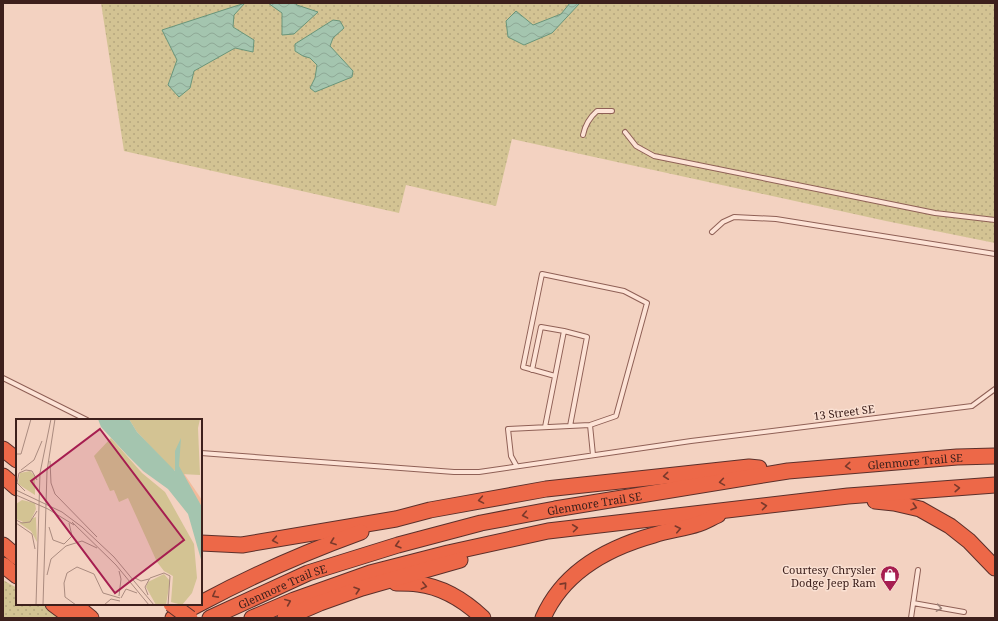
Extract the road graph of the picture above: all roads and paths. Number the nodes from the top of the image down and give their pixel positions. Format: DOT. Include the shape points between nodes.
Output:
graph roads {
  1 [pos="612,111"];
  2 [pos="625,132"];
  3 [pos="583,135"];
  4 [pos="995,220"];
  5 [pos="712,232"];
  6 [pos="995,254"];
  7 [pos="564,331"];
  8 [pos="532,370"];
  9 [pos="555,376"];
  10 [pos="3,378"];
  11 [pos="995,389"];
  12 [pos="85,419"];
  13 [pos="570,426"];
  14 [pos="590,426"];
  15 [pos="545,427"];
  16 [pos="995,446"];
  17 [pos="3,449"];
  18 [pos="202,453"];
  19 [pos="593,455"];
  20 [pos="995,456"];
  21 [pos="957,457"];
  22 [pos="16,459"];
  23 [pos="516,466"];
  24 [pos="788,471"];
  25 [pos="3,476"];
  26 [pos="995,485"];
  27 [pos="16,487"];
  28 [pos="848,496"];
  29 [pos="727,510"];
  30 [pos="396,519"];
  31 [pos="548,531"];
  32 [pos="202,543"];
  33 [pos="3,545"];
  34 [pos="16,556"];
  35 [pos="3,565"];
  36 [pos="995,568"];
  37 [pos="918,570"];
  38 [pos="3,573"];
  39 [pos="16,576"];
  40 [pos="16,577"];
  41 [pos="385,583"];
  42 [pos="202,602"];
  43 [pos="913,604"];
  44 [pos="54,605"];
  45 [pos="75,605"];
  46 [pos="172,605"];
  47 [pos="196,605"];
  48 [pos="964,612"];
  49 [pos="72,618"];
  50 [pos="91,618"];
  51 [pos="173,618"];
  52 [pos="190,618"];
  53 [pos="210,618"];
  54 [pos="252,618"];
  55 [pos="285,618"];
  56 [pos="483,618"];
  57 [pos="543,618"];
  58 [pos="911,618"];
  1 -- 3 [label="lane" via="597,111 585,127"];
  2 -- 4 [label="lane" via="636,146 654,156 935,213"];
  5 -- 6 [label="lane" via="723,222 734,217 776,219"];
  7 -- 8 [label="lane" via="541,327"];
  7 -- 9 [label="lane"];
  7 -- 13 [label="lane" via="587,337"];
  8 -- 9 [label="lane"];
  8 -- 14 [label="lane" via="523,368 542,274 624,291 647,304 616,416"];
  9 -- 15 [label="lane"];
  10 -- 12 [label="lane"];
  11 -- 19 [label="lane, 13 Street SE" via="972,406 691,440"];
  13 -- 14 [label="lane"];
  13 -- 15 [label="lane"];
  14 -- 19 [label="lane"];
  15 -- 23 [label="lane" via="508,429 511,456"];
  16 -- 21 [label="highway"];
  17 -- 22 [label="highway"];
  18 -- 23 [label="lane, 13 Street SE" via="454,472 479,472"];
  19 -- 23 [label="lane, 13 Street SE"];
  20 -- 21 [label="highway, Glenmore Trail SE"];
  21 -- 24 [label="highway, Glenmore Trail SE, one-way"];
  24 -- 30 [label="highway, one-way" via="749,467 546,488"];
  24 -- 53 [label="highway, Glenmore Trail SE, one-way" via="481,523 308,573"];
  25 -- 27 [label="highway"];
  28 -- 26 [label="highway, Glenmore Trail SE, one-way"];
  29 -- 28 [label="highway, Glenmore Trail SE, one-way"];
  28 -- 36 [label="highway, one-way" via="920,509 950,526"];
  31 -- 29 [label="highway, Glenmore Trail SE, one-way"];
  57 -- 29 [label="highway, one-way" via="562,587 594,559 653,535 700,524"];
  30 -- 32 [label="highway, one-way" via="242,545"];
  30 -- 42 [label="highway, one-way" via="310,551"];
  31 -- 41 [label="highway" via="530,542 448,563"];
  54 -- 31 [label="highway, Glenmore Trail SE, one-way" via="370,573"];
  33 -- 34 [label="highway"];
  35 -- 39 [label="highway"];
  37 -- 43 [label="lane"];
  38 -- 40 [label="highway"];
  55 -- 41 [label="highway, one-way" via="362,588"];
  41 -- 56 [label="highway, one-way" via="418,584 436,589 465,602"];
  43 -- 48 [label="lane, one-way"];
  43 -- 58 [label="lane"];
  44 -- 49 [label="highway"];
  45 -- 50 [label="highway"];
  46 -- 52 [label="highway, bridge"];
  47 -- 51 [label="highway"];
}
